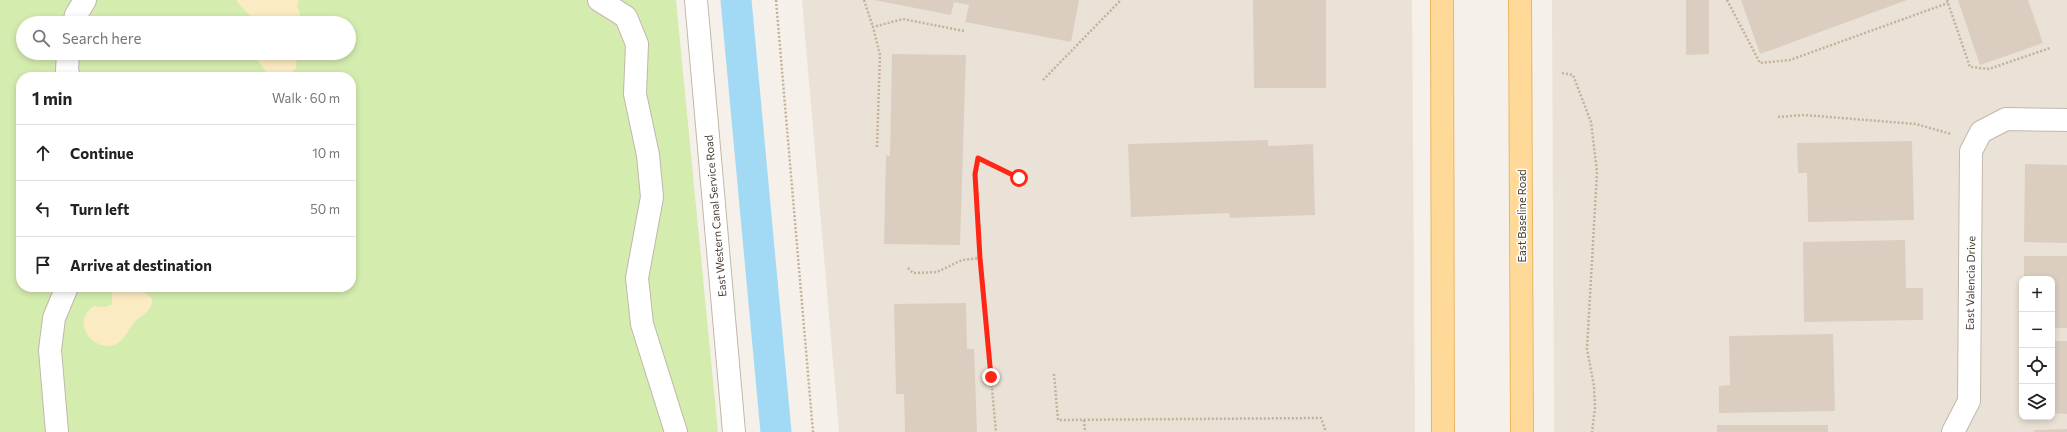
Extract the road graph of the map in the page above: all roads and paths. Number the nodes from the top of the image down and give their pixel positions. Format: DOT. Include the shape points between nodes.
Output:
graph roads {
  1 [pos="84,0"];
  2 [pos="599,0"];
  3 [pos="696,0"];
  4 [pos="776,0"];
  5 [pos="864,0"];
  6 [pos="1121,0"];
  7 [pos="1442,0"];
  8 [pos="1520,0"];
  9 [pos="1727,0"];
  10 [pos="1947,2"];
  11 [pos="76,16"];
  12 [pos="874,27"];
  13 [pos="964,31"];
  14 [pos="2050,48"];
  15 [pos="68,60"];
  16 [pos="68,72"];
  17 [pos="1562,73"];
  18 [pos="1043,80"];
  19 [pos="1778,117"];
  20 [pos="2067,120"];
  21 [pos="1952,134"];
  22 [pos="877,147"];
  23 [pos="1019,178"];
  24 [pos="980,258"];
  25 [pos="908,268"];
  26 [pos="65,292"];
  27 [pos="1054,374"];
  28 [pos="1084,420"];
  29 [pos="57,432"];
  30 [pos="676,432"];
  31 [pos="734,432"];
  32 [pos="813,432"];
  33 [pos="996,432"];
  34 [pos="1085,432"];
  35 [pos="1326,432"];
  36 [pos="1443,432"];
  37 [pos="1522,432"];
  38 [pos="1592,432"];
  39 [pos="1953,432"];
  1 -- 11 [label="street"];
  2 -- 30 [label="street" via="626,16 637,44 635,94 648,155 652,197 637,278 642,324"];
  3 -- 31 [label="street, East Western Canal Service Road"];
  4 -- 32 [label="path"];
  5 -- 12 [label="path"];
  6 -- 18 [label="path"];
  7 -- 36 [label="main road"];
  8 -- 37 [label="main road, East Baseline Road"];
  9 -- 10 [label="path" via="1760,63 1790,60"];
  10 -- 14 [label="path" via="1970,67 1989,69"];
  12 -- 13 [label="path" via="903,19"];
  12 -- 22 [label="path" via="880,55"];
  15 -- 16 [label="street"];
  17 -- 38 [label="path" via="1573,75 1592,122 1597,172 1587,349 1594,386"];
  19 -- 21 [label="path" via="1804,115 1916,124"];
  20 -- 39 [label="street, East Valencia Drive" via="2006,119 1982,132 1971,151 1969,401"];
  23 -- 24 [label="path" via="978,158 975,174"];
  24 -- 25 [label="path" via="962,260 936,272 913,273"];
  24 -- 33 [label="path"];
  26 -- 29 [label="street" via="54,318 50,350"];
  27 -- 28 [label="path" via="1058,420"];
  28 -- 34 [label="path"];
  28 -- 35 [label="path" via="1321,418"];
}
